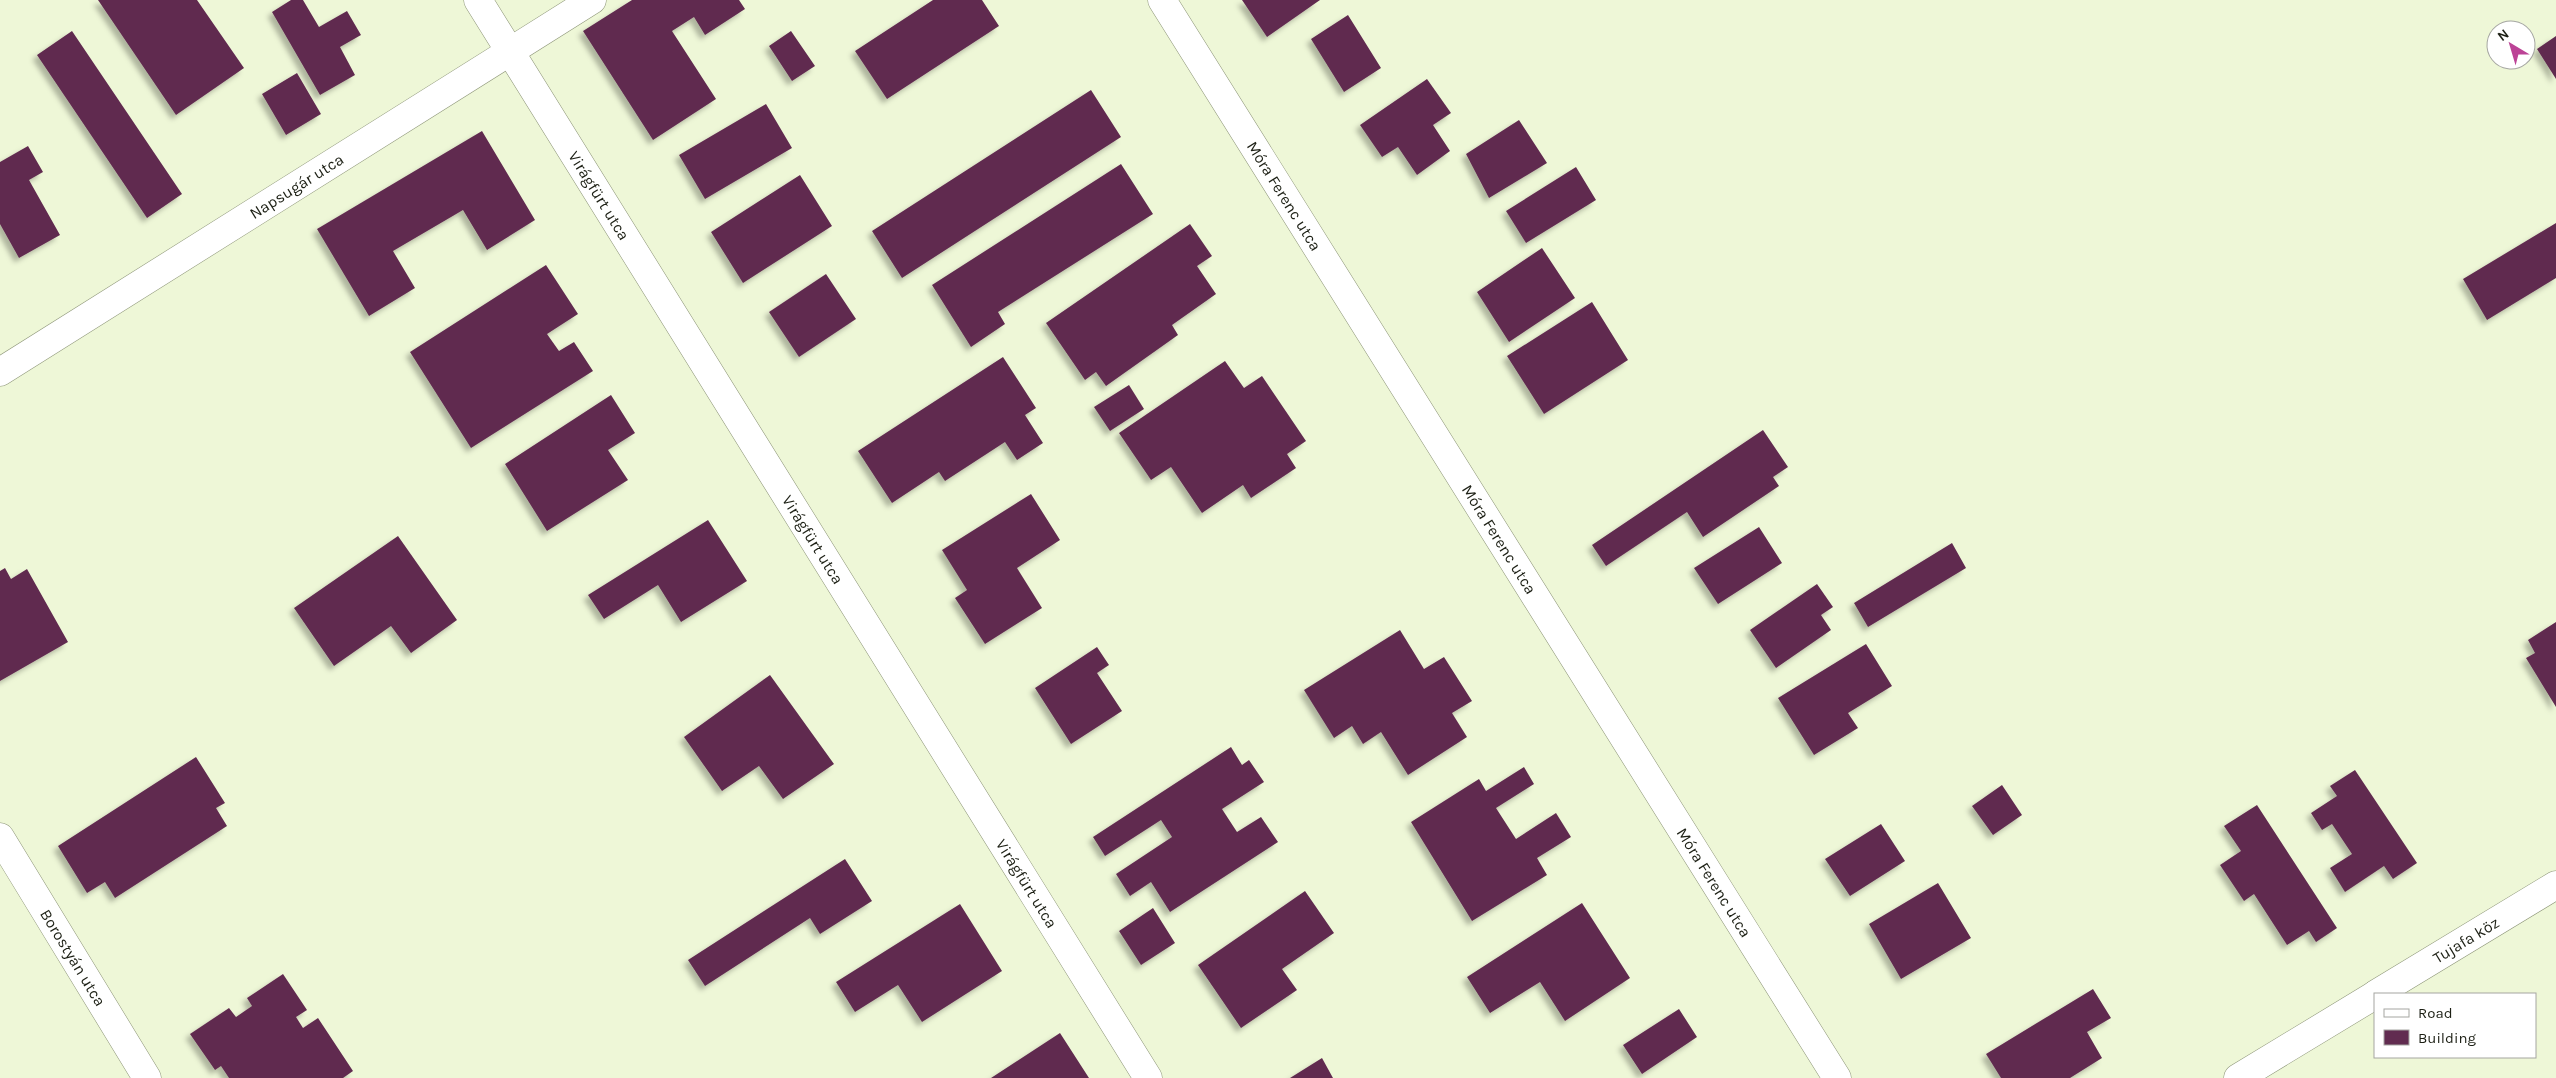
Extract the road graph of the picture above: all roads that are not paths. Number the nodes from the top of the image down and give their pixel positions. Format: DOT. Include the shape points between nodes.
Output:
graph roads {
  1 [pos="478,0"];
  2 [pos="592,0"];
  3 [pos="1162,0"];
  4 [pos="510,52"];
  5 [pos="0,372"];
  6 [pos="0,837"];
  7 [pos="2556,885"];
  8 [pos="2378,993"];
  9 [pos="2374,996"];
  10 [pos="147,1078"];
  11 [pos="1148,1078"];
  12 [pos="1837,1078"];
  13 [pos="2238,1078"];
  1 -- 4 [label="street, Virágfürt utca"];
  2 -- 4 [label="street, Napsugár utca"];
  3 -- 12 [label="street, Móra Ferenc utca"];
  4 -- 5 [label="street, Napsugár utca"];
  4 -- 11 [label="street, Virágfürt utca"];
  6 -- 10 [label="street, Borostyán utca"];
  7 -- 8 [label="street, Tujafa köz"];
  9 -- 13 [label="street, Tujafa köz"];
}
